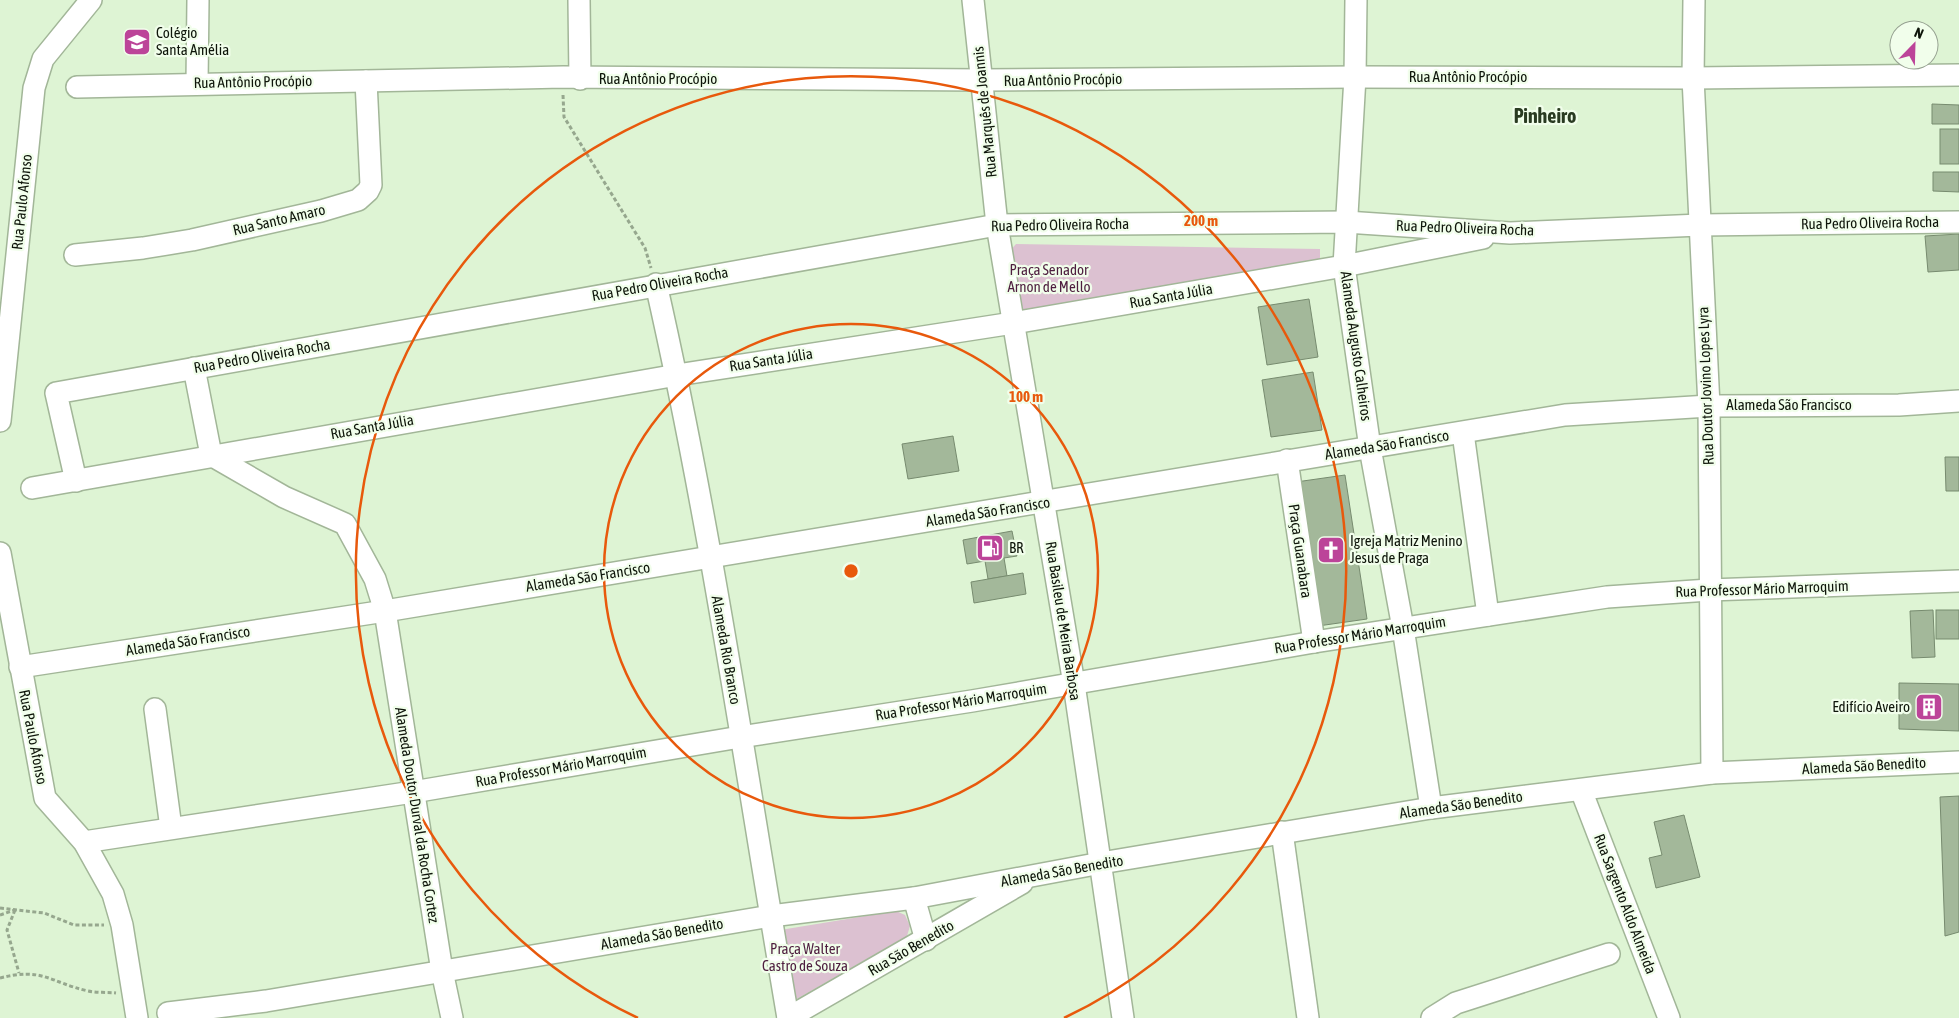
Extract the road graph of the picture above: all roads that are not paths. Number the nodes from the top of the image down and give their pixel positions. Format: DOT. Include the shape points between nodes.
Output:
graph roads {
  1 [pos="91,0"];
  2 [pos="198,0"];
  3 [pos="579,0"];
  4 [pos="973,0"];
  5 [pos="1356,0"];
  6 [pos="1694,0"];
  7 [pos="1959,75"];
  8 [pos="1355,76"];
  9 [pos="571,78"];
  10 [pos="1693,78"];
  11 [pos="983,80"];
  12 [pos="366,81"];
  13 [pos="197,83"];
  14 [pos="77,87"];
  15 [pos="1346,222"];
  16 [pos="1959,222"];
  17 [pos="997,225"];
  18 [pos="1700,225"];
  19 [pos="1510,233"];
  20 [pos="75,255"];
  21 [pos="1344,266"];
  22 [pos="656,284"];
  23 [pos="1013,323"];
  24 [pos="194,368"];
  25 [pos="677,374"];
  26 [pos="1959,401"];
  27 [pos="1709,406"];
  28 [pos="0,421"];
  29 [pos="1462,433"];
  30 [pos="1370,448"];
  31 [pos="211,455"];
  32 [pos="1287,460"];
  33 [pos="76,481"];
  34 [pos="32,488"];
  35 [pos="1043,503"];
  36 [pos="0,553"];
  37 [pos="710,557"];
  38 [pos="1959,581"];
  39 [pos="1709,590"];
  40 [pos="385,611"];
  41 [pos="1488,615"];
  42 [pos="1403,628"];
  43 [pos="1314,642"];
  44 [pos="20,667"];
  45 [pos="1074,684"];
  46 [pos="155,709"];
  47 [pos="740,737"];
  48 [pos="1959,762"];
  49 [pos="1712,773"];
  50 [pos="1581,790"];
  51 [pos="414,792"];
  52 [pos="1431,808"];
  53 [pos="171,828"];
  54 [pos="1282,832"];
  55 [pos="84,842"];
  56 [pos="1101,863"];
  57 [pos="1033,876"];
  58 [pos="914,898"];
  59 [pos="771,916"];
  60 [pos="926,940"];
  61 [pos="1609,954"];
  62 [pos="442,971"];
  63 [pos="168,1013"];
  64 [pos="137,1018"];
  65 [pos="452,1018"];
  66 [pos="788,1018"];
  67 [pos="1123,1018"];
  68 [pos="1308,1018"];
  69 [pos="1432,1018"];
  70 [pos="1669,1018"];
  1 -- 28 [label="street, Rua Paulo Afonso" via="43,59 34,88"];
  2 -- 13 [label="street"];
  3 -- 9 [label="street"];
  4 -- 11 [label="street, Rua Marquês de Joannis"];
  5 -- 8 [label="street, Alameda Augusto Calheiros"];
  6 -- 10 [label="street, Rua Doutor Jovino Lopes Lyra"];
  7 -- 10 [label="street, Rua Antônio Procópio"];
  8 -- 10 [label="street, Rua Antônio Procópio"];
  8 -- 11 [label="street, Rua Antônio Procópio"];
  8 -- 15 [label="street, Alameda Augusto Calheiros"];
  9 -- 11 [label="street, Rua Antônio Procópio"];
  9 -- 12 [label="street, Rua Antônio Procópio"];
  10 -- 18 [label="street, Rua Doutor Jovino Lopes Lyra"];
  11 -- 17 [label="street, Rua Marquês de Joannis"];
  12 -- 13 [label="street, Rua Antônio Procópio"];
  12 -- 20 [label="street, Rua Santo Amaro" via="371,185 358,200 192,240"];
  13 -- 14 [label="street, Rua Antônio Procópio"];
  15 -- 17 [label="street, Rua Pedro Oliveira Rocha"];
  15 -- 19 [label="street, Rua Pedro Oliveira Rocha"];
  15 -- 21 [label="street, Alameda Augusto Calheiros"];
  16 -- 18 [label="street, Rua Pedro Oliveira Rocha"];
  17 -- 22 [label="street, Rua Pedro Oliveira Rocha"];
  17 -- 23 [label="street, Rua Basileu de Meira Barbosa"];
  18 -- 19 [label="street, Rua Pedro Oliveira Rocha"];
  18 -- 27 [label="street, Rua Doutor Jovino Lopes Lyra"];
  19 -- 21 [label="street, Rua Santa Júlia"];
  21 -- 23 [label="street, Rua Santa Júlia"];
  21 -- 30 [label="street, Alameda Augusto Calheiros"];
  22 -- 24 [label="street, Rua Pedro Oliveira Rocha"];
  22 -- 25 [label="street, Alameda Rio Branco"];
  23 -- 25 [label="street, Rua Santa Júlia"];
  23 -- 35 [label="street, Rua Basileu de Meira Barbosa"];
  24 -- 31 [label="street"];
  24 -- 33 [label="street, Rua Pedro Oliveira Rocha" via="56,393"];
  25 -- 31 [label="street, Rua Santa Júlia"];
  25 -- 37 [label="street, Alameda Rio Branco"];
  26 -- 27 [label="street, Alameda São Francisco" via="1899,405"];
  27 -- 29 [label="street, Alameda São Francisco" via="1565,415"];
  27 -- 39 [label="street, Rua Doutor Jovino Lopes Lyra"];
  29 -- 30 [label="street, Alameda São Francisco"];
  29 -- 41 [label="street"];
  30 -- 32 [label="street, Alameda São Francisco"];
  30 -- 42 [label="street, Alameda Augusto Calheiros"];
  31 -- 33 [label="street, Rua Santa Júlia"];
  31 -- 40 [label="street, Alameda Doutor Durval da Rocha Cortez" via="284,497 345,524 375,579"];
  32 -- 35 [label="street, Alameda São Francisco"];
  32 -- 43 [label="street, Praça Guanabara"];
  33 -- 34 [label="street, Rua Santa Júlia"];
  35 -- 37 [label="street, Alameda São Francisco"];
  35 -- 45 [label="street, Rua Basileu de Meira Barbosa"];
  36 -- 44 [label="street, Rua Paulo Afonso"];
  37 -- 40 [label="street, Alameda São Francisco"];
  37 -- 47 [label="street, Alameda Rio Branco"];
  38 -- 39 [label="street, Rua Professor Mário Marroquim"];
  39 -- 41 [label="street, Rua Professor Mário Marroquim" via="1607,597"];
  39 -- 49 [label="street, Rua Doutor Jovino Lopes Lyra"];
  40 -- 44 [label="street, Alameda São Francisco"];
  40 -- 51 [label="street, Alameda Doutor Durval da Rocha Cortez"];
  41 -- 42 [label="street, Rua Professor Mário Marroquim"];
  42 -- 43 [label="street, Rua Professor Mário Marroquim"];
  42 -- 52 [label="street, Alameda Augusto Calheiros"];
  43 -- 45 [label="street, Rua Professor Mário Marroquim"];
  44 -- 55 [label="street, Rua Paulo Afonso" via="45,798"];
  45 -- 47 [label="street, Rua Professor Mário Marroquim"];
  45 -- 56 [label="street, Rua Basileu de Meira Barbosa"];
  46 -- 53 [label="street"];
  47 -- 51 [label="street, Rua Professor Mário Marroquim"];
  47 -- 59 [label="street, Alameda Rio Branco"];
  48 -- 49 [label="street, Alameda São Benedito"];
  49 -- 50 [label="street, Alameda São Benedito"];
  50 -- 52 [label="street, Alameda São Benedito"];
  50 -- 70 [label="street, Rua Sargento Aldo Almeida"];
  51 -- 53 [label="street, Rua Professor Mário Marroquim"];
  51 -- 62 [label="street, Alameda Doutor Durval da Rocha Cortez"];
  52 -- 54 [label="street, Alameda São Benedito"];
  53 -- 55 [label="street, Rua Professor Mário Marroquim"];
  54 -- 56 [label="street, Alameda São Benedito"];
  54 -- 68 [label="street"];
  55 -- 64 [label="street, Rua Paulo Afonso" via="113,894 122,925"];
  56 -- 57 [label="street, Alameda São Benedito"];
  56 -- 67 [label="street, Rua Basileu de Meira Barbosa"];
  57 -- 58 [label="street, Alameda São Benedito"];
  57 -- 60 [label="street, Rua São Benedito"];
  58 -- 59 [label="street, Alameda São Benedito"];
  58 -- 60 [label="street"];
  59 -- 62 [label="street, Alameda São Benedito"];
  59 -- 66 [label="street, Alameda Rio Branco"];
  60 -- 66 [label="street, Rua São Benedito"];
  61 -- 69 [label="street" via="1456,1003"];
  62 -- 63 [label="street, Alameda São Benedito" via="266,1001"];
  62 -- 65 [label="street, Alameda Doutor Durval da Rocha Cortez"];
}
